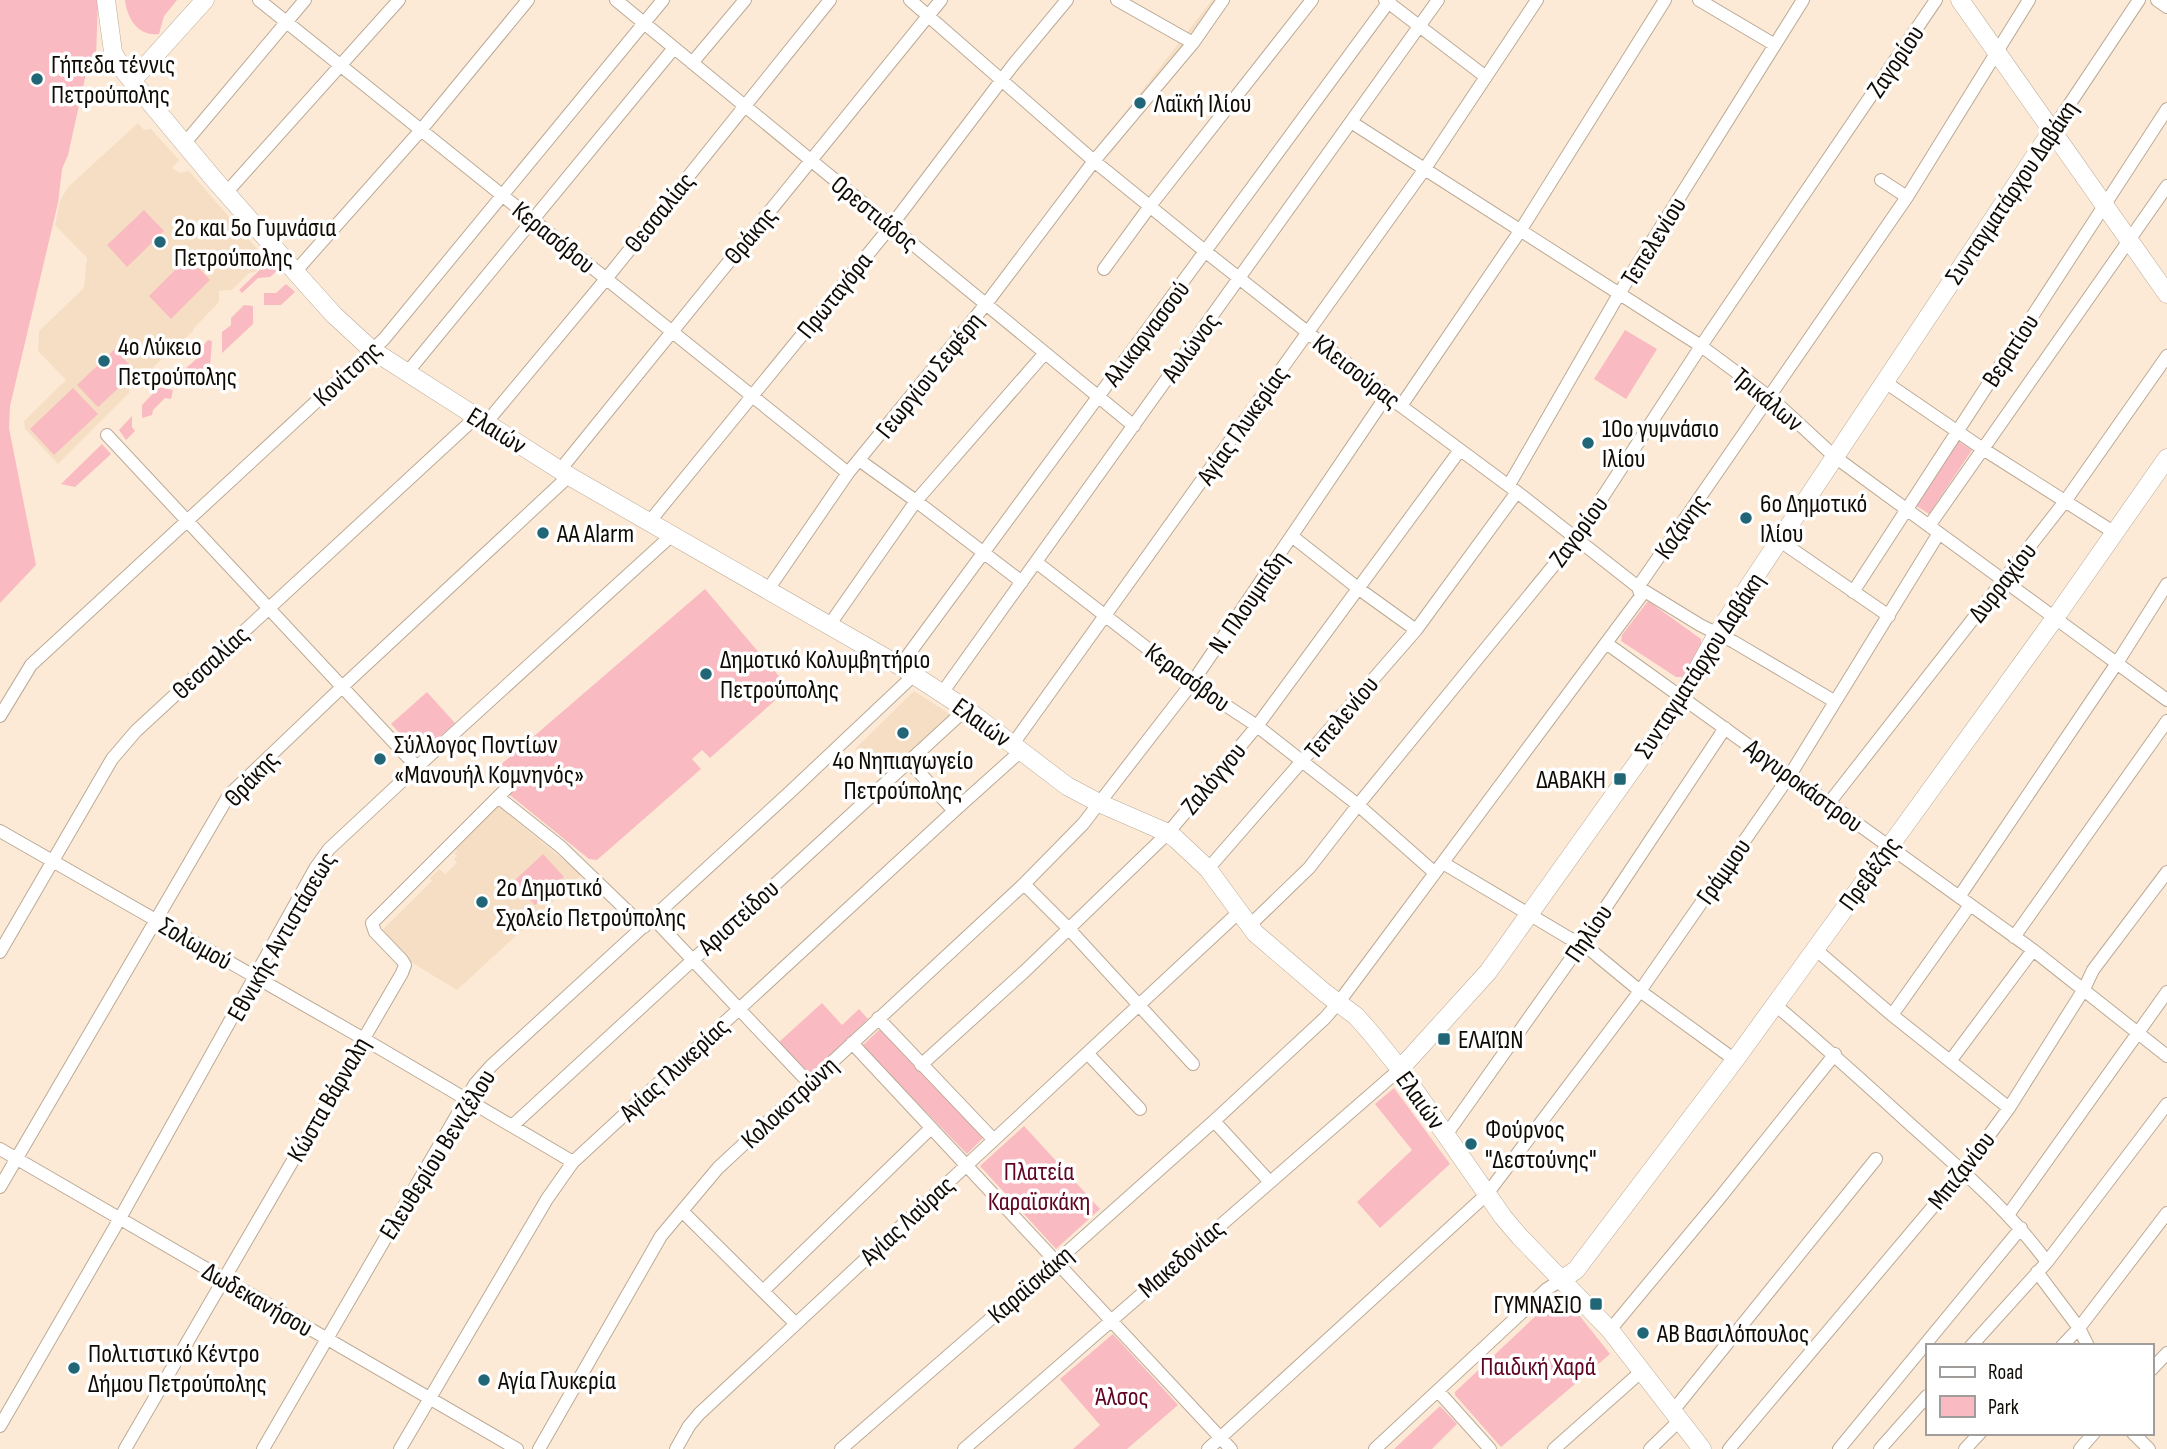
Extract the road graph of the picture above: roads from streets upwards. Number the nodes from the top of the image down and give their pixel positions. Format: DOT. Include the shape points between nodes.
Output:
graph roads {
  1 [pos="106,0"];
  2 [pos="205,0"];
  3 [pos="259,0"];
  4 [pos="306,0"];
  5 [pos="399,0"];
  6 [pos="528,0"];
  7 [pos="616,0"];
  8 [pos="663,0"];
  9 [pos="745,0"];
  10 [pos="830,0"];
  11 [pos="910,0"];
  12 [pos="941,0"];
  13 [pos="1067,0"];
  14 [pos="1116,0"];
  15 [pos="1223,0"];
  16 [pos="1312,0"];
  17 [pos="1438,0"];
  18 [pos="1537,0"];
  19 [pos="1665,0"];
  20 [pos="1699,0"];
  21 [pos="1803,0"];
  22 [pos="1936,0"];
  23 [pos="1960,0"];
  24 [pos="2029,0"];
  25 [pos="2138,0"];
  26 [pos="2157,0"];
  27 [pos="1388,1"];
  28 [pos="2167,7"];
  29 [pos="927,16"];
  30 [pos="286,22"];
  31 [pos="645,24"];
  32 [pos="1419,27"];
  33 [pos="1193,43"];
  34 [pos="1775,45"];
  35 [pos="674,48"];
  36 [pos="1995,51"];
  37 [pos="692,63"];
  38 [pos="340,65"];
  39 [pos="1486,77"];
  40 [pos="1002,79"];
  41 [pos="132,81"];
  42 [pos="744,105"];
  43 [pos="2167,109"];
  44 [pos="1351,122"];
  45 [pos="421,130"];
  46 [pos="2051,132"];
  47 [pos="184,144"];
  48 [pos="811,161"];
  49 [pos="1094,161"];
  50 [pos="1424,170"];
  51 [pos="1881,180"];
  52 [pos="2167,186"];
  53 [pos="226,193"];
  54 [pos="502,195"];
  55 [pos="1907,197"];
  56 [pos="2104,205"];
  57 [pos="1150,206"];
  58 [pos="532,219"];
  59 [pos="891,226"];
  60 [pos="1520,231"];
  61 [pos="2129,240"];
  62 [pos="1206,252"];
  63 [pos="1104,269"];
  64 [pos="295,272"];
  65 [pos="1239,278"];
  66 [pos="606,279"];
  67 [pos="1619,294"];
  68 [pos="2167,294"];
  69 [pos="986,304"];
  70 [pos="671,330"];
  71 [pos="1307,332"];
  72 [pos="1701,346"];
  73 [pos="372,350"];
  74 [pos="1045,353"];
  75 [pos="2167,356"];
  76 [pos="406,374"];
  77 [pos="1885,382"];
  78 [pos="1387,395"];
  79 [pos="753,396"];
  80 [pos="1098,397"];
  81 [pos="1771,398"];
  82 [pos="1401,406"];
  83 [pos="481,420"];
  84 [pos="1134,426"];
  85 [pos="1958,431"];
  86 [pos="107,435"];
  87 [pos="1983,449"];
  88 [pos="1460,450"];
  89 [pos="1835,457"];
  90 [pos="2167,458"];
  91 [pos="859,460"];
  92 [pos="564,473"];
  93 [pos="848,473"];
  94 [pos="1513,489"];
  95 [pos="2066,500"];
  96 [pos="916,501"];
  97 [pos="1907,509"];
  98 [pos="186,521"];
  99 [pos="650,521"];
  100 [pos="1934,529"];
  101 [pos="2115,533"];
  102 [pos="672,535"];
  103 [pos="1293,537"];
  104 [pos="1576,538"];
  105 [pos="1780,541"];
  106 [pos="983,553"];
  107 [pos="1036,562"];
  108 [pos="2003,580"];
  109 [pos="1022,582"];
  110 [pos="2167,584"];
  111 [pos="1638,587"];
  112 [pos="1359,589"];
  113 [pos="767,591"];
  114 [pos="1853,592"];
  115 [pos="268,608"];
  116 [pos="1106,616"];
  117 [pos="1889,616"];
  118 [pos="2055,618"];
  119 [pos="830,624"];
  120 [pos="1416,630"];
  121 [pos="1717,634"];
  122 [pos="1606,643"];
  123 [pos="2117,663"];
  124 [pos="907,670"];
  125 [pos="1192,683"];
  126 [pos="342,687"];
  127 [pos="942,693"];
  128 [pos="1682,697"];
  129 [pos="2167,700"];
  130 [pos="1835,701"];
  131 [pos="966,709"];
  132 [pos="0,716"];
  133 [pos="2167,721"];
  134 [pos="1256,726"];
  135 [pos="1725,728"];
  136 [pos="1017,747"];
  137 [pos="909,761"];
  138 [pos="1303,762"];
  139 [pos="417,766"];
  140 [pos="1790,775"];
  141 [pos="510,785"];
  142 [pos="498,797"];
  143 [pos="1099,803"];
  144 [pos="1829,803"];
  145 [pos="1358,805"];
  146 [pos="954,811"];
  147 [pos="0,831"];
  148 [pos="1168,833"];
  149 [pos="1889,846"];
  150 [pos="53,862"];
  151 [pos="1439,868"];
  152 [pos="1208,869"];
  153 [pos="2167,872"];
  154 [pos="1024,884"];
  155 [pos="1964,901"];
  156 [pos="1530,915"];
  157 [pos="1244,919"];
  158 [pos="156,920"];
  159 [pos="648,923"];
  160 [pos="1069,929"];
  161 [pos="2014,937"];
  162 [pos="1582,943"];
  163 [pos="1814,948"];
  164 [pos="2033,950"];
  165 [pos="0,952"];
  166 [pos="692,959"];
  167 [pos="256,977"];
  168 [pos="2084,989"];
  169 [pos="1640,991"];
  170 [pos="2167,992"];
  171 [pos="1339,1002"];
  172 [pos="1774,1004"];
  173 [pos="1139,1007"];
  174 [pos="738,1010"];
  175 [pos="1892,1015"];
  176 [pos="878,1018"];
  177 [pos="2137,1032"];
  178 [pos="364,1039"];
  179 [pos="852,1043"];
  180 [pos="1088,1054"];
  181 [pos="1835,1054"];
  182 [pos="2167,1056"];
  183 [pos="1735,1060"];
  184 [pos="1951,1060"];
  185 [pos="1193,1064"];
  186 [pos="921,1065"];
  187 [pos="1399,1069"];
  188 [pos="808,1083"];
  189 [pos="465,1100"];
  190 [pos="2167,1104"];
  191 [pos="2009,1108"];
  192 [pos="1140,1110"];
  193 [pos="1214,1121"];
  194 [pos="512,1126"];
  195 [pos="931,1128"];
  196 [pos="1446,1135"];
  197 [pos="993,1139"];
  198 [pos="0,1149"];
  199 [pos="16,1159"];
  200 [pos="1876,1159"];
  201 [pos="573,1162"];
  202 [pos="966,1165"];
  203 [pos="1963,1171"];
  204 [pos="1269,1181"];
  205 [pos="0,1187"];
  206 [pos="1487,1194"];
  207 [pos="683,1212"];
  208 [pos="2167,1213"];
  209 [pos="2008,1215"];
  210 [pos="119,1220"];
  211 [pos="2021,1228"];
  212 [pos="1056,1262"];
  213 [pos="2047,1262"];
  214 [pos="2037,1272"];
  215 [pos="224,1278"];
  216 [pos="1561,1280"];
  217 [pos="763,1291"];
  218 [pos="1111,1320"];
  219 [pos="796,1324"];
  220 [pos="2079,1328"];
  221 [pos="1610,1329"];
  222 [pos="325,1339"];
  223 [pos="1973,1344"];
  224 [pos="2064,1344"];
  225 [pos="2087,1344"];
  226 [pos="2167,1353"];
  227 [pos="2153,1368"];
  228 [pos="1643,1370"];
  229 [pos="1438,1391"];
  230 [pos="1926,1397"];
  231 [pos="429,1399"];
  232 [pos="1676,1416"];
  233 [pos="0,1426"];
  234 [pos="1978,1435"];
  235 [pos="2092,1435"];
  236 [pos="2135,1435"];
  237 [pos="1220,1437"];
  238 [pos="125,1449"];
  239 [pos="263,1449"];
  240 [pos="400,1449"];
  241 [pos="517,1449"];
  242 [pos="539,1449"];
  243 [pos="676,1449"];
  244 [pos="841,1449"];
  245 [pos="964,1449"];
  246 [pos="1208,1449"];
  247 [pos="1231,1449"];
  248 [pos="1375,1449"];
  249 [pos="1490,1449"];
  250 [pos="1554,1449"];
  251 [pos="1650,1449"];
  252 [pos="1702,1449"];
  253 [pos="1729,1449"];
  254 [pos="1839,1449"];
  255 [pos="1880,1449"];
  256 [pos="1965,1449"];
  257 [pos="2080,1449"];
  258 [pos="2149,1449"];
  1 -- 41 [label="street, Ελαιών" via="113,52"];
  2 -- 41 [label="street"];
  3 -- 30 [label="street, Κερασόβου"];
  4 -- 30 [label="street"];
  5 -- 38 [label="street"];
  6 -- 45 [label="street"];
  7 -- 31 [label="street, Ορεστιάδος"];
  8 -- 31 [label="street, Κονίτσης"];
  9 -- 37 [label="street"];
  10 -- 42 [label="street, Θεσσαλίας"];
  11 -- 29 [label="street, Κλεισούρας"];
  12 -- 29 [label="street, Θράκης"];
  13 -- 40 [label="street, Πρωταγόρα"];
  14 -- 33 [label="street"];
  15 -- 33 [label="street, Γεωργίου Σεφέρη"];
  16 -- 57 [label="street"];
  17 -- 32 [label="street, Αυλώνος"];
  18 -- 39 [label="street, Αγίας Γλυκερίας"];
  19 -- 60 [label="street"];
  20 -- 34 [label="street"];
  21 -- 34 [label="street, Τεπελενίου"];
  22 -- 72 [label="street, Ζαγορίου"];
  23 -- 36 [label="street"];
  24 -- 36 [label="street, Κοζάνης"];
  25 -- 46 [label="street, Συνταγματάρχου Δαβάκη"];
  26 -- 28 [label="street"];
  27 -- 32 [label="street"];
  27 -- 62 [label="street, Αλικαρνασσού"];
  29 -- 40 [label="street, Κλεισούρας"];
  29 -- 48 [label="street, Θράκης"];
  30 -- 38 [label="street, Κερασόβου"];
  30 -- 47 [label="street"];
  31 -- 35 [label="street, Ορεστιάδος"];
  31 -- 54 [label="street, Κονίτσης"];
  32 -- 39 [label="street"];
  32 -- 44 [label="street, Αυλώνος"];
  33 -- 49 [label="street, Γεωργίου Σεφέρη"];
  34 -- 67 [label="street, Τεπελενίου"];
  35 -- 37 [label="street, Ορεστιάδος"];
  35 -- 58 [label="street"];
  36 -- 46 [label="street"];
  36 -- 55 [label="street, Κοζάνης"];
  37 -- 42 [label="street, Ορεστιάδος"];
  38 -- 45 [label="street, Κερασόβου"];
  38 -- 53 [label="street"];
  39 -- 50 [label="street, Αγίας Γλυκερίας"];
  40 -- 49 [label="street, Κλεισούρας"];
  40 -- 59 [label="street, Πρωταγόρα"];
  41 -- 47 [label="street, Ελαιών"];
  42 -- 48 [label="street, Ορεστιάδος"];
  42 -- 66 [label="street, Θεσσαλίας"];
  43 -- 56 [label="street, Βερατίου"];
  44 -- 50 [label="street, Τρικάλων"];
  44 -- 65 [label="street, Αυλώνος"];
  45 -- 54 [label="street, Κερασόβου"];
  45 -- 64 [label="street"];
  46 -- 56 [label="street"];
  46 -- 77 [label="street, Συνταγματάρχου Δαβάκη"];
  47 -- 53 [label="street, Ελαιών"];
  48 -- 59 [label="street, Ορεστιάδος"];
  48 -- 70 [label="street, Θράκης"];
  49 -- 57 [label="street, Κλεισούρας"];
  49 -- 69 [label="street, Γεωργίου Σεφέρη"];
  50 -- 60 [label="street, Τρικάλων"];
  50 -- 71 [label="street, Αγίας Γλυκερίας"];
  51 -- 55 [label="street"];
  52 -- 61 [label="street, Γράμμου"];
  53 -- 64 [label="street, Ελαιών"];
  54 -- 58 [label="street, Κερασόβου"];
  54 -- 73 [label="street, Κονίτσης"];
  55 -- 81 [label="street, Κοζάνης"];
  56 -- 61 [label="street"];
  56 -- 85 [label="street, Βερατίου"];
  57 -- 62 [label="street, Κλεισούρας"];
  57 -- 63 [label="street"];
  58 -- 66 [label="street, Κερασόβου"];
  58 -- 76 [label="street"];
  59 -- 69 [label="street, Ορεστιάδος"];
  59 -- 79 [label="street, Πρωταγόρα"];
  60 -- 67 [label="street, Τρικάλων"];
  60 -- 82 [label="street"];
  61 -- 68 [label="street"];
  61 -- 87 [label="street, Γράμμου"];
  62 -- 65 [label="street, Κλεισούρας"];
  62 -- 80 [label="street, Αλικαρνασσού"];
  64 -- 73 [label="street, Ελαιών"];
  65 -- 71 [label="street, Κλεισούρας"];
  65 -- 84 [label="street, Αυλώνος"];
  66 -- 70 [label="street, Κερασόβου"];
  66 -- 83 [label="street, Θεσσαλίας"];
  67 -- 72 [label="street, Τρικάλων"];
  67 -- 94 [label="street, Τεπελενίου"];
  69 -- 74 [label="street, Ορεστιάδος"];
  69 -- 91 [label="street, Γεωργίου Σεφέρη"];
  70 -- 79 [label="street, Κερασόβου"];
  70 -- 92 [label="street, Θράκης"];
  71 -- 78 [label="street, Κλεισούρας"];
  71 -- 116 [label="street, Αγίας Γλυκερίας"];
  72 -- 81 [label="street, Τρικάλων"];
  72 -- 104 [label="street, Ζαγορίου"];
  73 -- 76 [label="street, Ελαιών"];
  73 -- 98 [label="street, Κονίτσης"];
  74 -- 80 [label="street, Ορεστιάδος"];
  74 -- 96 [label="street"];
  75 -- 95 [label="street, Δυρραχίου"];
  76 -- 83 [label="street, Ελαιών"];
  77 -- 85 [label="street"];
  77 -- 89 [label="street, Συνταγματάρχου Δαβάκη"];
  78 -- 82 [label="street, Κλεισούρας"];
  78 -- 103 [label="street, N. Πλουμπίδη"];
  79 -- 93 [label="street, Κερασόβου"];
  79 -- 99 [label="street, Πρωταγόρα"];
  80 -- 84 [label="street, Ορεστιάδος"];
  80 -- 106 [label="street, Αλικαρνασσού"];
  81 -- 89 [label="street, Τρικάλων"];
  81 -- 111 [label="street, Κοζάνης"];
  82 -- 88 [label="street, Κλεισούρας"];
  83 -- 92 [label="street, Ελαιών"];
  83 -- 115 [label="street, Θεσσαλίας"];
  84 -- 107 [label="street, Αυλώνος"];
  85 -- 87 [label="street"];
  85 -- 97 [label="street, Βερατίου"];
  86 -- 98 [label="street"];
  87 -- 95 [label="street"];
  87 -- 100 [label="street, Γράμμου"];
  88 -- 94 [label="street, Κλεισούρας"];
  88 -- 112 [label="street, Ζαλόγγου"];
  89 -- 97 [label="street, Τρικάλων"];
  89 -- 105 [label="street, Συνταγματάρχου Δαβάκη"];
  90 -- 101 [label="street, Πρεβέζης"];
  91 -- 93 [label="street, Γεωργίου Σεφέρη"];
  91 -- 96 [label="street"];
  92 -- 99 [label="street, Ελαιών"];
  92 -- 126 [label="street, Θράκης"];
  93 -- 113 [label="street, Γεωργίου Σεφέρη"];
  94 -- 104 [label="street, Κλεισούρας"];
  94 -- 120 [label="street, Τεπελενίου"];
  95 -- 101 [label="street"];
  95 -- 108 [label="street, Δυρραχίου"];
  96 -- 106 [label="street"];
  96 -- 119 [label="street"];
  97 -- 100 [label="street, Τρικάλων"];
  97 -- 114 [label="street, Βερατίου"];
  98 -- 115 [label="street"];
  98 -- 132 [label="street, Κονίτσης" via="31,665"];
  99 -- 102 [label="street, Ελαιών"];
  100 -- 108 [label="street, Τρικάλων"];
  100 -- 117 [label="street, Γράμμου"];
  101 -- 118 [label="street, Πρεβέζης"];
  102 -- 113 [label="street, Ελαιών"];
  102 -- 139 [label="street, Εθνικής Αντιστάσεως"];
  103 -- 112 [label="street"];
  103 -- 125 [label="street, N. Πλουμπίδη"];
  104 -- 111 [label="street, Κλεισούρας"];
  104 -- 145 [label="street, Ζαγορίου"];
  105 -- 114 [label="street"];
  105 -- 121 [label="street, Συνταγματάρχου Δαβάκη"];
  106 -- 109 [label="street"];
  106 -- 124 [label="street, Αλικαρνασσού"];
  107 -- 109 [label="street, Αυλώνος"];
  107 -- 116 [label="street, Κερασόβου"];
  108 -- 118 [label="street, Τρικάλων"];
  108 -- 144 [label="street, Δυρραχίου"];
  109 -- 127 [label="street, Αυλώνος"];
  110 -- 123 [label="street"];
  111 -- 121 [label="street, Κλεισούρας"];
  111 -- 122 [label="street, Κοζάνης" via="1641,596"];
  112 -- 120 [label="street"];
  112 -- 134 [label="street, Ζαλόγγου"];
  113 -- 119 [label="street, Ελαιών"];
  114 -- 117 [label="street"];
  115 -- 126 [label="street"];
  115 -- 150 [label="street, Θεσσαλίας" via="112,758"];
  116 -- 125 [label="street, Κερασόβου"];
  116 -- 136 [label="street, Αγίας Γλυκερίας"];
  117 -- 130 [label="street, Γράμμου"];
  118 -- 123 [label="street, Τρικάλων"];
  118 -- 149 [label="street, Πρεβέζης"];
  119 -- 124 [label="street, Ελαιών"];
  120 -- 138 [label="street, Τεπελενίου"];
  121 -- 128 [label="street, Συνταγματάρχου Δαβάκη"];
  121 -- 130 [label="street, Κλεισούρας"];
  122 -- 128 [label="street, Αργυροκάστρου"];
  122 -- 151 [label="street, Κοζάνης"];
  123 -- 129 [label="street, Τρικάλων"];
  123 -- 155 [label="street"];
  124 -- 127 [label="street, Ελαιών"];
  124 -- 159 [label="street, Ελευθερίου Βενιζέλου"];
  125 -- 134 [label="street, Κερασόβου"];
  125 -- 143 [label="street, N. Πλουμπίδη"];
  126 -- 139 [label="street"];
  126 -- 158 [label="street, Θράκης" via="229,795"];
  127 -- 131 [label="street, Ελαιών"];
  128 -- 135 [label="street, Αργυροκάστρου"];
  128 -- 156 [label="street, Συνταγματάρχου Δαβάκη"];
  130 -- 140 [label="street, Γράμμου"];
  131 -- 136 [label="street, Ελαιών"];
  131 -- 137 [label="street, Αριστείδου"];
  133 -- 161 [label="street"];
  134 -- 138 [label="street, Κερασόβου"];
  134 -- 148 [label="street, Ζαλόγγου"];
  135 -- 140 [label="street, Αργυροκάστρου"];
  135 -- 162 [label="street, Πηλίου"];
  136 -- 143 [label="street, Ελαιών" via="1067,786"];
  136 -- 146 [label="street, Αγίας Γλυκερίας"];
  137 -- 146 [label="street"];
  137 -- 166 [label="street, Αριστείδου"];
  138 -- 145 [label="street, Κερασόβου"];
  138 -- 152 [label="street, Τεπελενίου"];
  139 -- 167 [label="street, Εθνικής Αντιστάσεως" via="329,849"];
  140 -- 144 [label="street, Αργυροκάστρου"];
  140 -- 169 [label="street, Γράμμου"];
  141 -- 142 [label="street, Κώστα Βάρναλη"];
  142 -- 159 [label="street"];
  142 -- 178 [label="street, Κώστα Βάρναλη" via="372,923 405,965"];
  143 -- 148 [label="street, Ελαιών"];
  143 -- 154 [label="street, Κολοκοτρώνη"];
  144 -- 149 [label="street, Αργυροκάστρου"];
  145 -- 151 [label="street, Κερασόβου"];
  145 -- 157 [label="street, Ζαγορίου" via="1309,868"];
  146 -- 174 [label="street, Αγίας Γλυκερίας"];
  147 -- 150 [label="street, Σολωμού"];
  148 -- 152 [label="street, Ελαιών"];
  148 -- 160 [label="street, Ζαλόγγου"];
  149 -- 155 [label="street, Αργυροκάστρου"];
  149 -- 163 [label="street, Πρεβέζης"];
  150 -- 158 [label="street, Σολωμού"];
  150 -- 165 [label="street, Θεσσαλίας"];
  151 -- 156 [label="street, Κερασόβου"];
  151 -- 171 [label="street, Κοζάνης"];
  152 -- 157 [label="street, Ελαιών"];
  153 -- 168 [label="street, Μπιζανίου" via="2093,970"];
  154 -- 160 [label="street"];
  154 -- 176 [label="street, Κολοκοτρώνη"];
  155 -- 161 [label="street, Αργυροκάστρου"];
  155 -- 175 [label="street"];
  156 -- 162 [label="street, Κερασόβου"];
  156 -- 187 [label="street, Συνταγματάρχου Δαβάκη" via="1488,972"];
  157 -- 171 [label="street, Ελαιών"];
  157 -- 173 [label="street, Αγίας Λαύρας"];
  158 -- 167 [label="street, Σολωμού"];
  158 -- 199 [label="street, Θράκης"];
  159 -- 166 [label="street"];
  159 -- 189 [label="street, Ελευθερίου Βενιζέλου" via="491,1066"];
  160 -- 173 [label="street"];
  160 -- 186 [label="street, Ζαλόγγου"];
  161 -- 164 [label="street, Αργυροκάστρου"];
  162 -- 169 [label="street, Κερασόβου"];
  162 -- 196 [label="street, Πηλίου"];
  163 -- 172 [label="street, Πρεβέζης"];
  163 -- 175 [label="street"];
  164 -- 168 [label="street, Αργυροκάστρου"];
  164 -- 184 [label="street"];
  166 -- 174 [label="street"];
  166 -- 194 [label="street, Αριστείδου"];
  167 -- 178 [label="street, Σολωμού"];
  167 -- 210 [label="street, Εθνικής Αντιστάσεως"];
  168 -- 177 [label="street, Αργυροκάστρου"];
  168 -- 191 [label="street, Μπιζανίου"];
  169 -- 183 [label="street, Κερασόβου"];
  169 -- 206 [label="street, Γράμμου"];
  170 -- 177 [label="street"];
  171 -- 187 [label="street, Ελαιών"];
  171 -- 193 [label="street, Καραϊσκάκη"];
  172 -- 181 [label="street"];
  172 -- 183 [label="street, Πρεβέζης"];
  173 -- 180 [label="street, Αγίας Λαύρας"];
  173 -- 185 [label="street"];
  174 -- 188 [label="street"];
  174 -- 201 [label="street, Αγίας Γλυκερίας"];
  175 -- 184 [label="street"];
  176 -- 179 [label="street, Κολοκοτρώνη"];
  176 -- 186 [label="street"];
  177 -- 182 [label="street, Αργυροκάστρου"];
  177 -- 209 [label="street"];
  178 -- 189 [label="street, Σολωμού"];
  178 -- 215 [label="street, Κώστα Βάρναλη"];
  179 -- 188 [label="street, Κολοκοτρώνη"];
  179 -- 195 [label="street"];
  180 -- 192 [label="street"];
  180 -- 197 [label="street, Αγίας Λαύρας"];
  181 -- 203 [label="street"];
  181 -- 221 [label="street"];
  183 -- 216 [label="street, Πρεβέζης" via="1576,1270"];
  184 -- 191 [label="street"];
  186 -- 197 [label="street"];
  187 -- 196 [label="street, Ελαιών"];
  187 -- 204 [label="street, Μακεδονίας"];
  188 -- 207 [label="street, Κολοκοτρώνη" via="718,1168"];
  189 -- 194 [label="street, Σολωμού"];
  189 -- 222 [label="street, Ελευθερίου Βενιζέλου"];
  190 -- 213 [label="street"];
  191 -- 203 [label="street, Μπιζανίου"];
  193 -- 204 [label="street"];
  193 -- 212 [label="street, Καραϊσκάκη"];
  194 -- 201 [label="street, Σολωμού"];
  195 -- 202 [label="street"];
  195 -- 217 [label="street"];
  196 -- 206 [label="street, Ελαιών"];
  197 -- 202 [label="street, Αγίας Λαύρας"];
  198 -- 199 [label="street, Δωδεκανήσου"];
  199 -- 205 [label="street, Θράκης"];
  199 -- 210 [label="street, Δωδεκανήσου"];
  200 -- 232 [label="street"];
  201 -- 231 [label="street, Αγίας Γλυκερίας"];
  202 -- 212 [label="street"];
  202 -- 219 [label="street, Αγίας Λαύρας"];
  203 -- 209 [label="street"];
  203 -- 253 [label="street, Μπιζανίου"];
  204 -- 218 [label="street, Μακεδονίας"];
  206 -- 216 [label="street, Ελαιών"];
  206 -- 237 [label="street, Γράμμου"];
  207 -- 217 [label="street"];
  207 -- 242 [label="street, Κολοκοτρώνη" via="661,1236"];
  208 -- 220 [label="street"];
  209 -- 211 [label="street"];
  210 -- 215 [label="street, Δωδεκανήσου"];
  210 -- 233 [label="street, Εθνικής Αντιστάσεως"];
  211 -- 213 [label="street"];
  211 -- 254 [label="street"];
  212 -- 218 [label="street"];
  212 -- 244 [label="street, Καραϊσκάκη"];
  213 -- 214 [label="street"];
  214 -- 220 [label="street"];
  214 -- 223 [label="street"];
  215 -- 222 [label="street, Δωδεκανήσου"];
  215 -- 238 [label="street, Κώστα Βάρναλη"];
  216 -- 221 [label="street, Ελαιών"];
  216 -- 229 [label="street"];
  217 -- 219 [label="street"];
  218 -- 237 [label="street"];
  218 -- 245 [label="street, Μακεδονίας"];
  219 -- 243 [label="street, Αγίας Λαύρας" via="699,1413"];
  220 -- 224 [label="street"];
  220 -- 225 [label="street"];
  221 -- 228 [label="street, Ελαιών"];
  222 -- 231 [label="street, Δωδεκανήσου"];
  222 -- 239 [label="street, Ελευθερίου Βενιζέλου"];
  226 -- 227 [label="street"];
  228 -- 232 [label="street, Ελαιών"];
  228 -- 250 [label="street"];
  229 -- 248 [label="street"];
  229 -- 249 [label="street"];
  230 -- 255 [label="street"];
  231 -- 240 [label="street, Αγίας Γλυκερίας"];
  231 -- 241 [label="street, Δωδεκανήσου"];
  232 -- 251 [label="street"];
  232 -- 252 [label="street, Ελαιών"];
  234 -- 256 [label="street"];
  235 -- 257 [label="street"];
  236 -- 258 [label="street"];
  237 -- 246 [label="street, Γράμμου"];
  237 -- 247 [label="street"];
}
